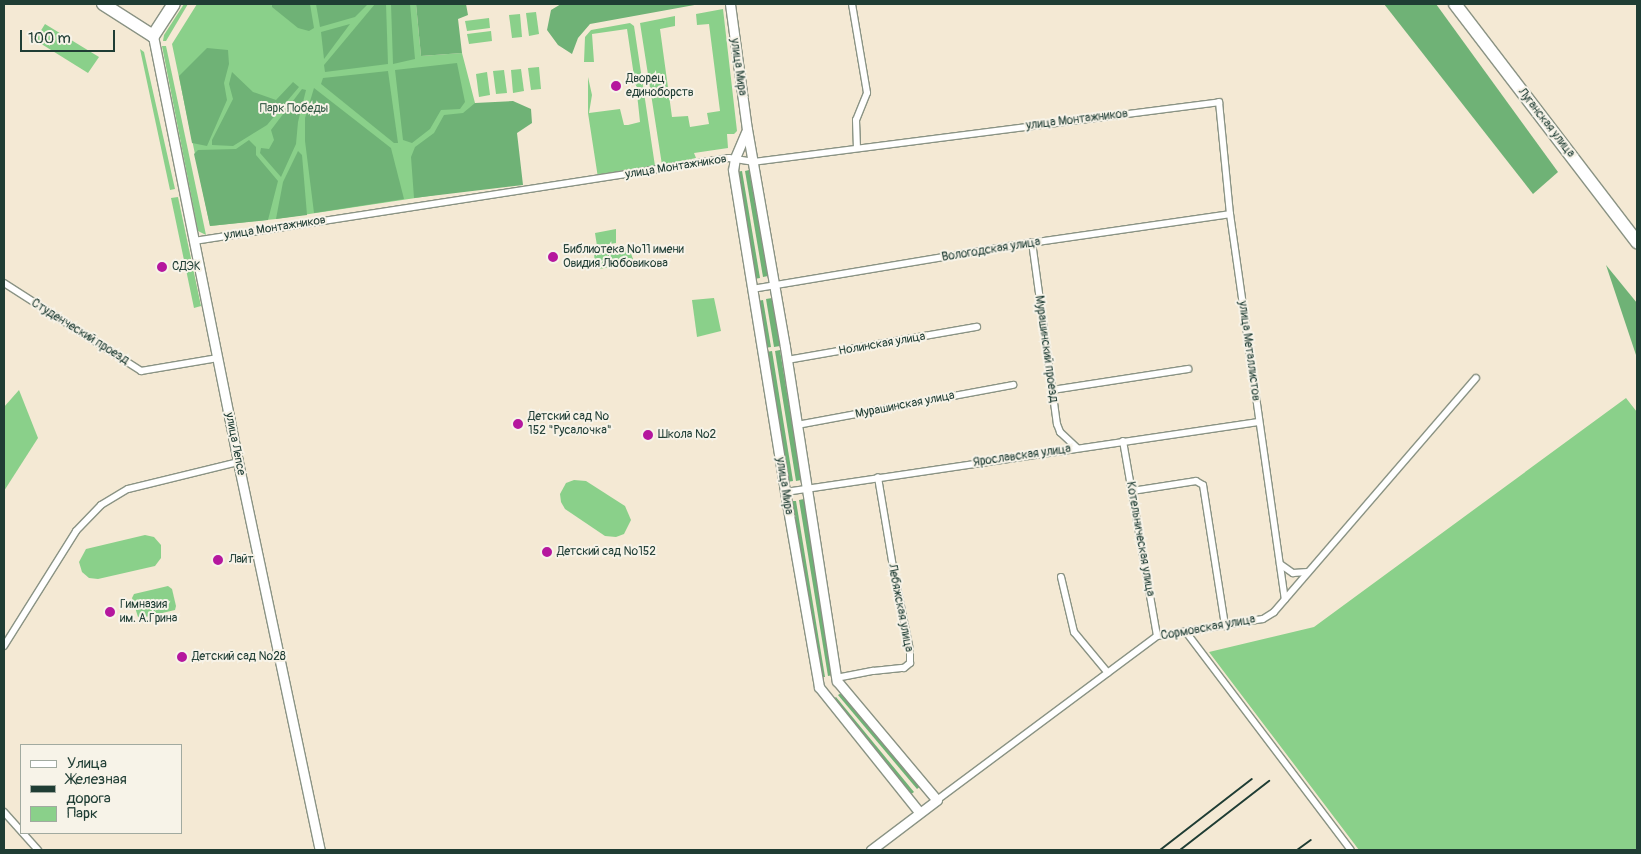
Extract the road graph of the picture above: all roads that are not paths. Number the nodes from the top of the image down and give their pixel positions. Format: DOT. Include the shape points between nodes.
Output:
graph roads {
  1 [pos="103,4"];
  2 [pos="174,4"];
  3 [pos="730,4"];
  4 [pos="852,4"];
  5 [pos="1455,4"];
  6 [pos="153,36"];
  7 [pos="1219,102"];
  8 [pos="747,129"];
  9 [pos="857,148"];
  10 [pos="735,158"];
  11 [pos="753,162"];
  12 [pos="1230,214"];
  13 [pos="194,242"];
  14 [pos="1032,242"];
  15 [pos="1637,242"];
  16 [pos="4,283"];
  17 [pos="774,285"];
  18 [pos="752,289"];
  19 [pos="977,327"];
  20 [pos="218,358"];
  21 [pos="787,360"];
  22 [pos="1188,369"];
  23 [pos="1476,378"];
  24 [pos="1013,385"];
  25 [pos="1052,390"];
  26 [pos="1259,422"];
  27 [pos="797,425"];
  28 [pos="1123,441"];
  29 [pos="1077,448"];
  30 [pos="238,462"];
  31 [pos="878,477"];
  32 [pos="807,488"];
  33 [pos="1132,491"];
  34 [pos="785,492"];
  35 [pos="1280,564"];
  36 [pos="1308,572"];
  37 [pos="1061,577"];
  38 [pos="1284,599"];
  39 [pos="1225,626"];
  40 [pos="1186,632"];
  41 [pos="1157,636"];
  42 [pos="4,646"];
  43 [pos="1108,673"];
  44 [pos="836,678"];
  45 [pos="937,800"];
  46 [pos="4,812"];
  47 [pos="919,812"];
  48 [pos="20,830"];
  49 [pos="24,834"];
  50 [pos="38,850"];
  51 [pos="320,850"];
  52 [pos="871,850"];
  53 [pos="1351,850"];
  1 -- 6 [label="highway"];
  2 -- 6 [label="highway"];
  3 -- 8 [label="street, улица Мира"];
  4 -- 9 [label="street" via="867,93 856,120"];
  5 -- 15 [label="highway, Луганская улица"];
  6 -- 13 [label="street, улица Лепсе"];
  7 -- 9 [label="street, улица Монтажников"];
  7 -- 12 [label="street, улица Металлистов"];
  8 -- 10 [label="street, улица Мира"];
  8 -- 11 [label="street, улица Мира"];
  9 -- 11 [label="street, улица Монтажников"];
  10 -- 11 [label="street, улица Монтажников"];
  10 -- 13 [label="street, улица Монтажников"];
  10 -- 18 [label="street, улица Мира" via="733,170"];
  11 -- 17 [label="street, улица Мира"];
  12 -- 14 [label="street, Вологодская улица"];
  12 -- 26 [label="street, улица Металлистов"];
  13 -- 20 [label="street, улица Лепсе"];
  14 -- 17 [label="street, Вологодская улица"];
  14 -- 25 [label="street, Мурашинский проезд"];
  16 -- 20 [label="street, Студенческий проезд" via="141,371"];
  17 -- 18 [label="street, Вологодская улица"];
  17 -- 21 [label="street, улица Мира"];
  18 -- 34 [label="street, улица Мира"];
  19 -- 21 [label="street, Нолинская улица"];
  20 -- 30 [label="street, улица Лепсе"];
  21 -- 27 [label="street, улица Мира"];
  22 -- 25 [label="street"];
  23 -- 36 [label="street, Сормовская улица"];
  24 -- 27 [label="street, Мурашинская улица"];
  25 -- 29 [label="street, Мурашинский проезд" via="1056,424"];
  26 -- 28 [label="street, Ярославская улица"];
  26 -- 35 [label="street, улица Металлистов"];
  27 -- 32 [label="street, улица Мира"];
  28 -- 29 [label="street, Ярославская улица"];
  28 -- 33 [label="street, Котельническая улица"];
  29 -- 31 [label="street, Ярославская улица"];
  30 -- 42 [label="street" via="128,489 101,505 76,531"];
  30 -- 51 [label="street, улица Лепсе"];
  31 -- 32 [label="street, Ярославская улица"];
  31 -- 44 [label="street, Лебяжская улица" via="910,663 904,668"];
  32 -- 34 [label="street, Ярославская улица"];
  32 -- 44 [label="street, улица Мира"];
  33 -- 39 [label="street" via="1196,481 1203,485"];
  33 -- 41 [label="street, Котельническая улица"];
  34 -- 47 [label="street, улица Мира" via="820,687"];
  35 -- 36 [label="street" via="1293,573"];
  35 -- 38 [label="street, улица Металлистов"];
  36 -- 38 [label="street, Сормовская улица"];
  37 -- 43 [label="street" via="1074,632"];
  38 -- 39 [label="street, Сормовская улица" via="1274,612 1263,619"];
  39 -- 40 [label="street, Сормовская улица"];
  40 -- 41 [label="street, Сормовская улица"];
  40 -- 53 [label="street"];
  41 -- 43 [label="street, Сормовская улица"];
  43 -- 45 [label="street, Сормовская улица"];
  44 -- 45 [label="street"];
  45 -- 47 [label="street, Сормовская улица"];
  46 -- 48 [label="street"];
  47 -- 52 [label="street, Сормовская улица"];
  49 -- 50 [label="street"];
}
